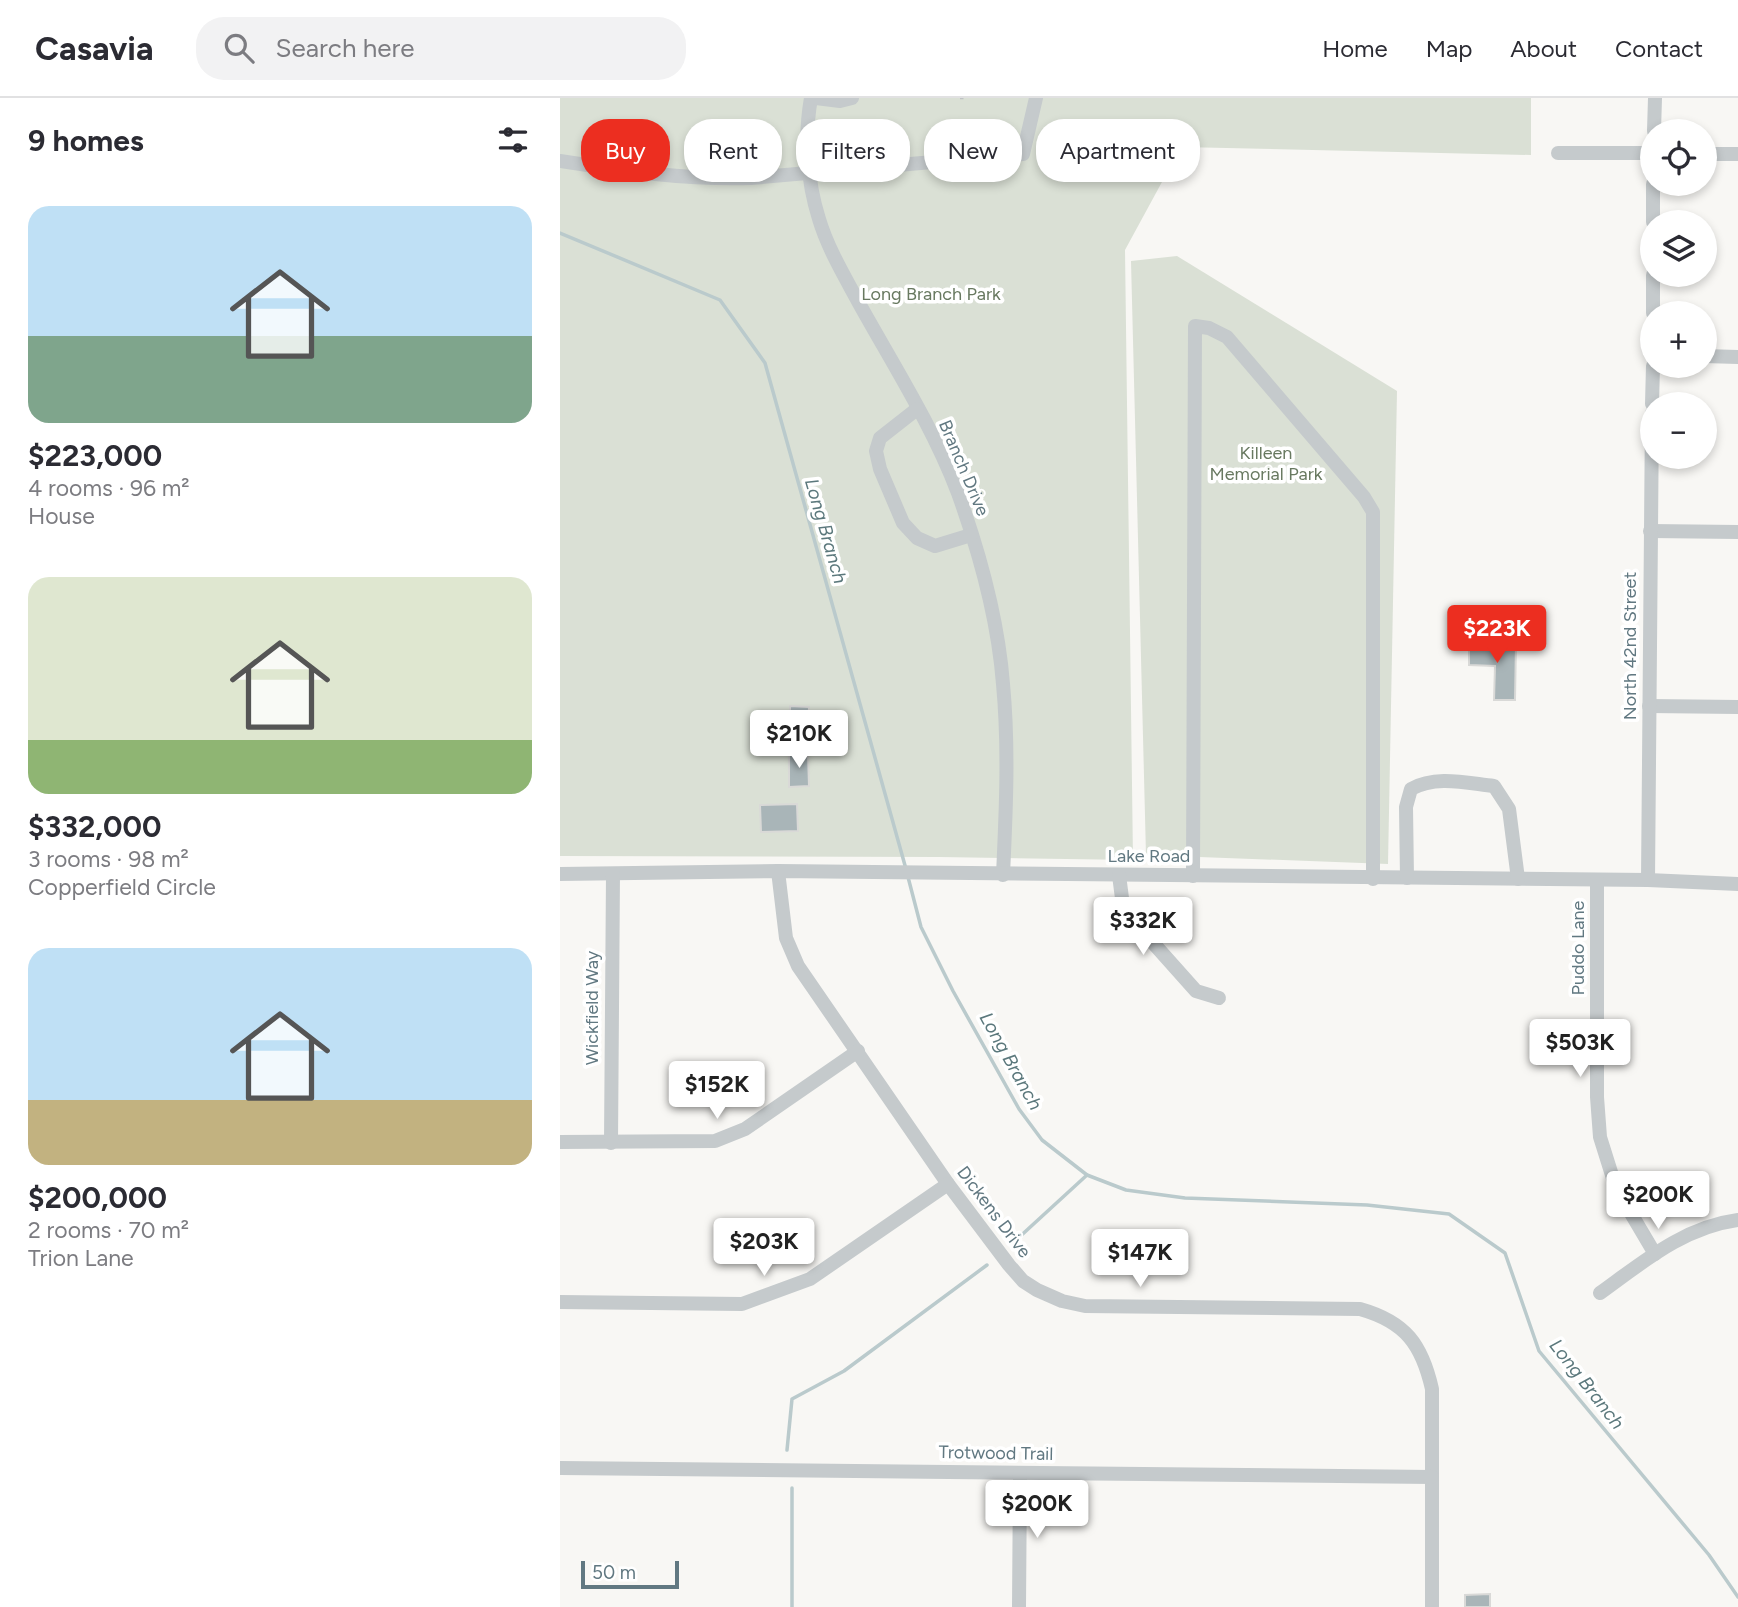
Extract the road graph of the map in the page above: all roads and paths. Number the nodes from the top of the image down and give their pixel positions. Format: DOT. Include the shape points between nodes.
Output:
graph roads {
  1 [pos="814,98"];
  2 [pos="852,98"];
  3 [pos="1036,98"];
  4 [pos="1655,98"];
  5 [pos="811,119"];
  6 [pos="1654,119"];
  7 [pos="1558,153"];
  8 [pos="1640,153"];
  9 [pos="1717,153"];
  10 [pos="1738,154"];
  11 [pos="560,161"];
  12 [pos="910,164"];
  13 [pos="796,173"];
  14 [pos="811,182"];
  15 [pos="1717,356"];
  16 [pos="1738,357"];
  17 [pos="917,409"];
  18 [pos="1651,469"];
  19 [pos="1650,531"];
  20 [pos="1738,532"];
  21 [pos="971,535"];
  22 [pos="1649,706"];
  23 [pos="1738,707"];
  24 [pos="778,872"];
  25 [pos="560,874"];
  26 [pos="613,874"];
  27 [pos="1003,875"];
  28 [pos="1119,875"];
  29 [pos="1193,876"];
  30 [pos="1407,878"];
  31 [pos="1373,879"];
  32 [pos="1518,879"];
  33 [pos="1597,880"];
  34 [pos="1648,880"];
  35 [pos="1738,884"];
  36 [pos="1219,998"];
  37 [pos="859,1051"];
  38 [pos="560,1142"];
  39 [pos="611,1143"];
  40 [pos="948,1184"];
  41 [pos="1738,1220"];
  42 [pos="1655,1254"];
  43 [pos="1600,1293"];
  44 [pos="560,1302"];
  45 [pos="560,1468"];
  46 [pos="1020,1473"];
  47 [pos="1432,1477"];
  48 [pos="1019,1607"];
  49 [pos="1432,1607"];
  1 -- 2 [label="street"];
  1 -- 5 [label="street, Branch Drive"];
  3 -- 12 [label="street" via="1023,154"];
  4 -- 6 [label="street"];
  7 -- 8 [label="street"];
  9 -- 10 [label="street"];
  11 -- 13 [label="street" via="715,179"];
  14 -- 17 [label="street, Branch Drive" via="819,219 836,261"];
  15 -- 16 [label="street"];
  17 -- 21 [label="street, Branch Drive" via="943,459"];
  17 -- 21 [label="street" via="880,438 876,451 898,512 917,538 935,546"];
  18 -- 19 [label="street, North 42nd Street"];
  19 -- 20 [label="street"];
  19 -- 22 [label="street, North 42nd Street"];
  21 -- 27 [label="street, Branch Drive" via="992,607 1003,682 1007,753"];
  22 -- 23 [label="street"];
  22 -- 34 [label="street, North 42nd Street"];
  24 -- 26 [label="street, Lake Road"];
  24 -- 27 [label="street, Lake Road"];
  24 -- 37 [label="street, Dickens Drive" via="781,916 798,965"];
  25 -- 26 [label="street, Lake Road"];
  26 -- 39 [label="street, Wickfield Way"];
  27 -- 28 [label="street, Lake Road"];
  28 -- 29 [label="street, Lake Road"];
  28 -- 36 [label="street" via="1130,917 1196,990"];
  29 -- 31 [label="street, Lake Road"];
  29 -- 31 [label="street" via="1195,326 1227,337 1373,512"];
  30 -- 31 [label="street, Lake Road"];
  30 -- 32 [label="street, Lake Road"];
  30 -- 32 [label="street" via="1406,807 1411,789 1423,782 1449,781 1494,786 1508,809"];
  32 -- 33 [label="street, Lake Road"];
  33 -- 34 [label="street, Lake Road"];
  33 -- 42 [label="street, Puddo Lane" via="1600,1137 1616,1188"];
  34 -- 35 [label="street, Lake Road"];
  37 -- 39 [label="street" via="745,1129 715,1141"];
  37 -- 40 [label="street, Dickens Drive"];
  38 -- 39 [label="street"];
  40 -- 44 [label="street" via="810,1279 742,1304"];
  40 -- 47 [label="street, Dickens Drive" via="1023,1281 1062,1301 1085,1306 1360,1309 1378,1314 1413,1339 1426,1362 1432,1389"];
  41 -- 42 [label="street" via="1694,1231"];
  42 -- 43 [label="street"];
  45 -- 46 [label="street, Trotwood Trail"];
  46 -- 47 [label="street, Trotwood Trail"];
  46 -- 48 [label="street"];
  47 -- 49 [label="street, Dickens Drive"];
}
